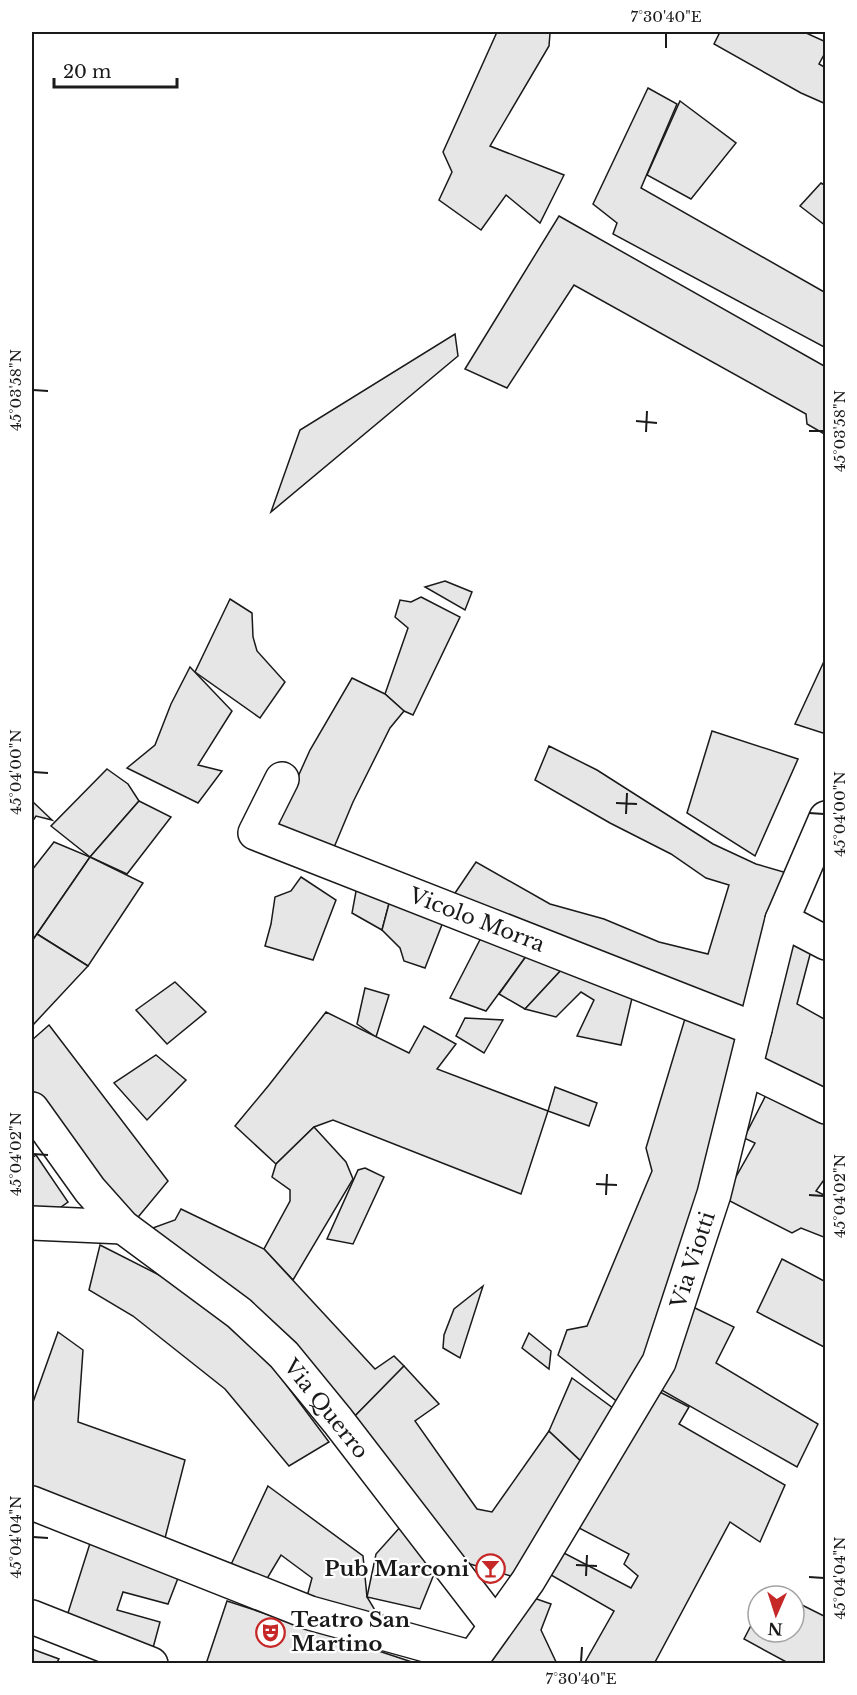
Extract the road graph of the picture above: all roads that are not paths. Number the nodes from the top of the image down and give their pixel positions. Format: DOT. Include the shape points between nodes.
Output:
graph roads {
  1 [pos="282,778"];
  2 [pos="825,818"];
  3 [pos="782,920"];
  4 [pos="825,943"];
  5 [pos="755,1029"];
  6 [pos="746,1068"];
  7 [pos="825,1107"];
  8 [pos="32,1109"];
  9 [pos="32,1223"];
  10 [pos="123,1227"];
  11 [pos="32,1503"];
  12 [pos="32,1617"];
  13 [pos="495,1625"];
  14 [pos="472,1661"];
  15 [pos="151,1664"];
  1 -- 5 [label="street, Vicolo Morra" via="255,833"];
  2 -- 3 [label="street, Via Viotti"];
  3 -- 4 [label="street"];
  3 -- 5 [label="street, Via Viotti"];
  5 -- 6 [label="street, Via Viotti"];
  6 -- 7 [label="street"];
  6 -- 13 [label="street, Via Viotti" via="714,1194 659,1362 528,1581"];
  8 -- 10 [label="street, Via Querro" via="90,1190"];
  9 -- 10 [label="street"];
  10 -- 13 [label="street, Via Querro" via="238,1313 284,1355"];
  11 -- 14 [label="street" via="310,1613"];
  12 -- 15 [label="street"];
  13 -- 14 [label="street, Via Viotti"];
}
